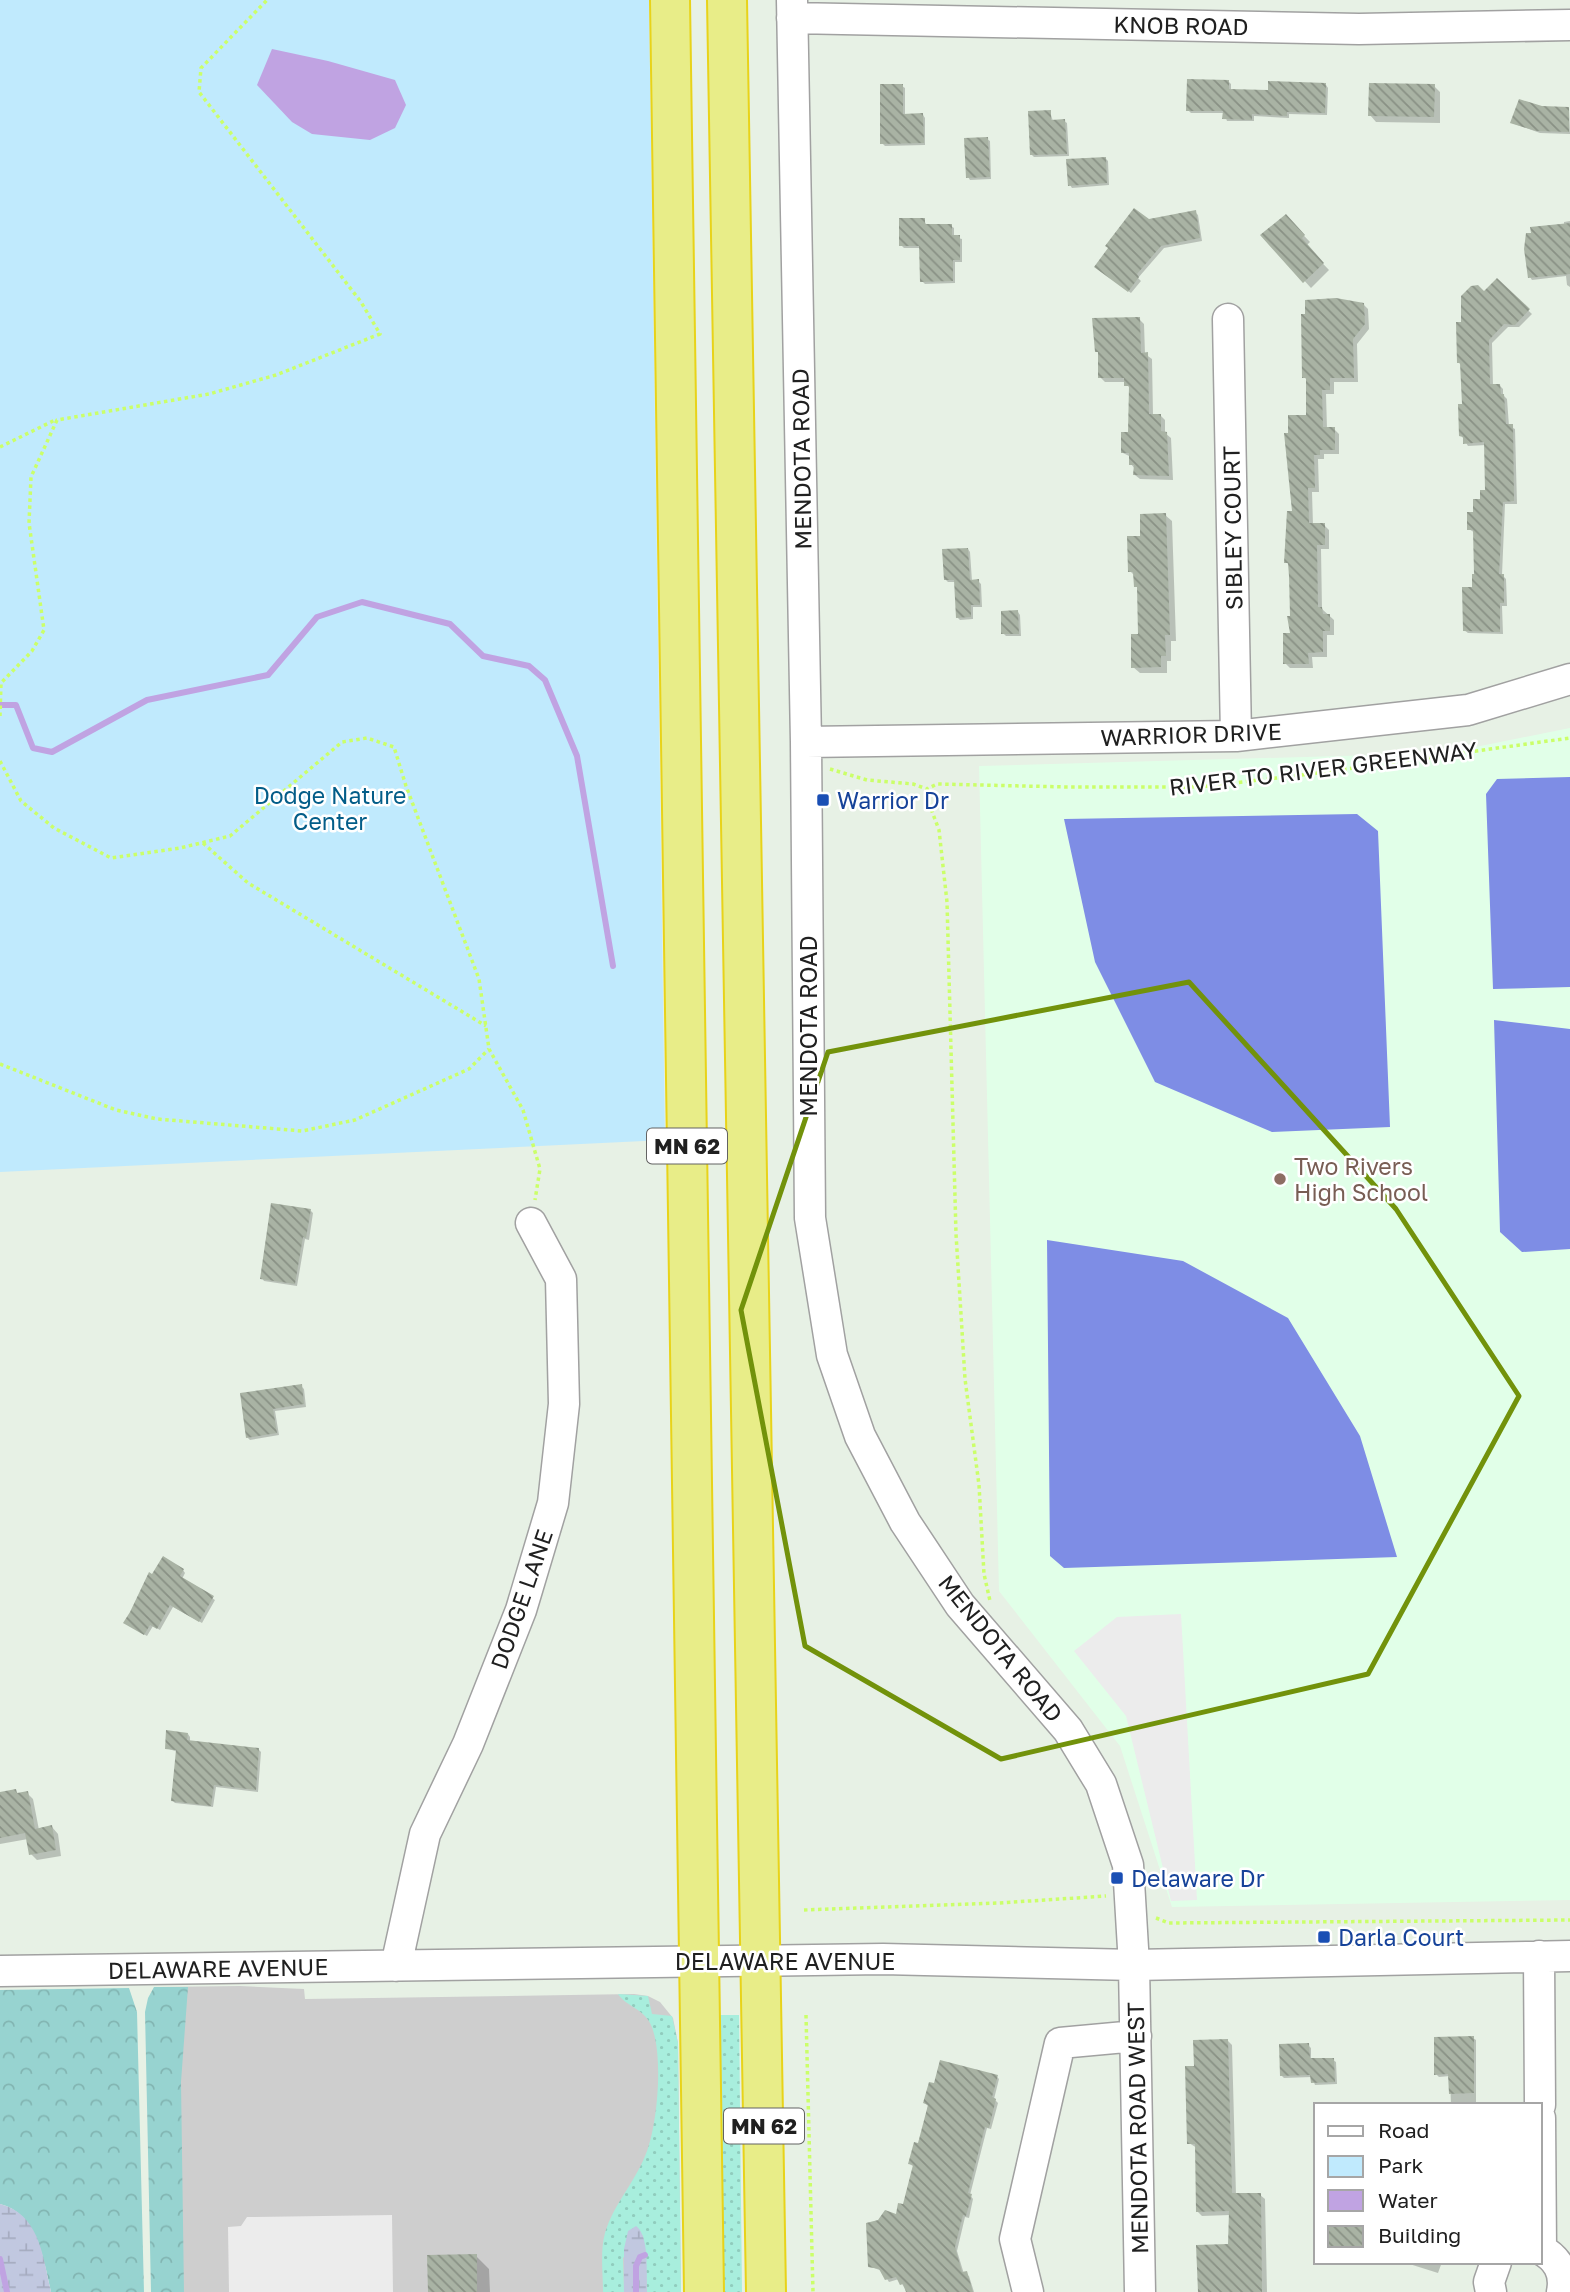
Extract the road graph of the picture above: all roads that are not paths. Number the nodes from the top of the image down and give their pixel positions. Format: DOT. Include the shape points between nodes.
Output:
graph roads {
  1 [pos="670,0"];
  2 [pos="727,0"];
  3 [pos="792,9"];
  4 [pos="1570,25"];
  5 [pos="1228,319"];
  6 [pos="1570,679"];
  7 [pos="1236,736"];
  8 [pos="806,742"];
  9 [pos="531,1223"];
  10 [pos="1539,1956"];
  11 [pos="1570,1956"];
  12 [pos="700,1961"];
  13 [pos="762,1961"];
  14 [pos="1134,1965"];
  15 [pos="396,1966"];
  16 [pos="0,1971"];
  17 [pos="1136,2036"];
  18 [pos="1540,2103"];
  19 [pos="1542,2250"];
  20 [pos="1495,2264"];
  21 [pos="704,2292"];
  22 [pos="766,2292"];
  23 [pos="1028,2292"];
  24 [pos="1140,2292"];
  25 [pos="1491,2292"];
  26 [pos="1562,2292"];
  1 -- 12 [label="highway, MN 62"];
  2 -- 13 [label="highway, MN 62"];
  3 -- 4 [label="street, KNOB ROAD" via="1359,29"];
  3 -- 8 [label="street, MENDOTA ROAD"];
  5 -- 7 [label="street, SIBLEY COURT"];
  6 -- 7 [label="street, WARRIOR DRIVE" via="1468,710"];
  7 -- 8 [label="street, WARRIOR DRIVE"];
  8 -- 14 [label="street, MENDOTA ROAD" via="810,1218 832,1356 860,1436 905,1522 960,1605 1068,1730 1101,1784 1128,1865"];
  9 -- 15 [label="street, DODGE LANE" via="561,1279 564,1404 553,1503 521,1610 468,1744 425,1834"];
  10 -- 11 [label="street, DELAWARE AVENUE"];
  10 -- 14 [label="street, DELAWARE AVENUE"];
  10 -- 18 [label="street"];
  12 -- 13 [label="street, DELAWARE AVENUE"];
  12 -- 15 [label="street, DELAWARE AVENUE"];
  12 -- 21 [label="highway, MN 62"];
  13 -- 14 [label="street, DELAWARE AVENUE"];
  13 -- 22 [label="highway, MN 62"];
  14 -- 17 [label="street, MENDOTA ROAD WEST"];
  15 -- 16 [label="street, DELAWARE AVENUE"];
  17 -- 23 [label="street" via="1060,2043 1015,2239"];
  17 -- 24 [label="street, MENDOTA ROAD WEST"];
  19 -- 26 [label="street" via="1561,2269"];
  20 -- 25 [label="street"];
}
